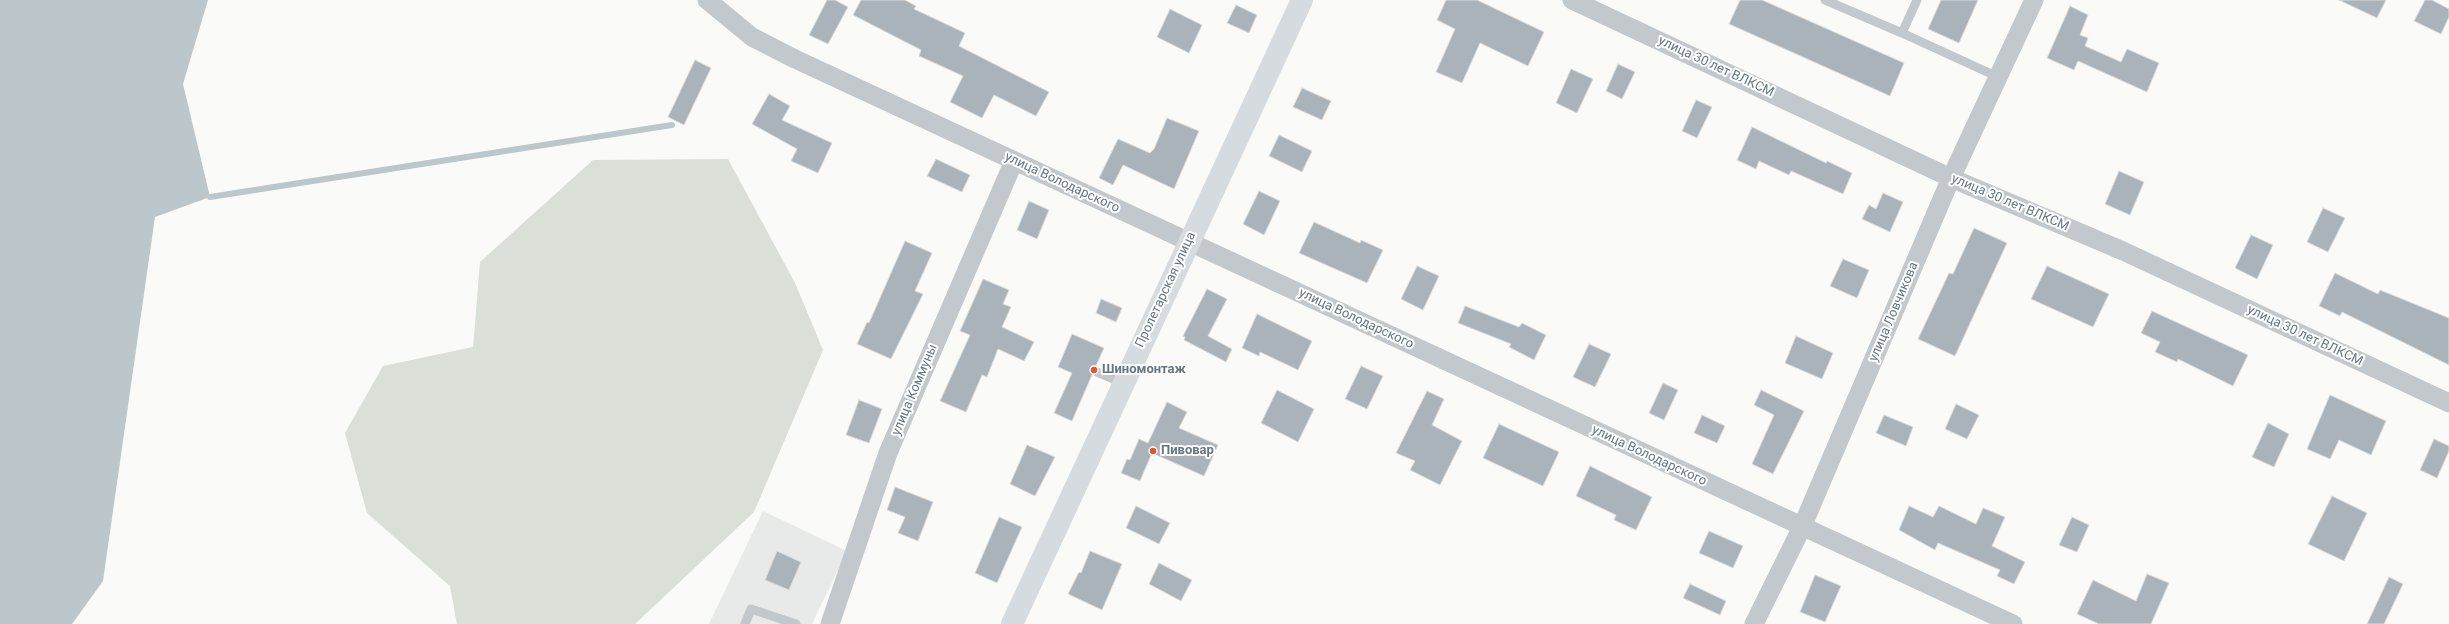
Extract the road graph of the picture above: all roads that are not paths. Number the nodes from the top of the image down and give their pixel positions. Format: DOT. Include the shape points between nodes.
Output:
graph roads {
  1 [pos="708,0"];
  2 [pos="1302,0"];
  3 [pos="1572,0"];
  4 [pos="1825,0"];
  5 [pos="1917,0"];
  6 [pos="2034,0"];
  7 [pos="1902,33"];
  8 [pos="1998,77"];
  9 [pos="1014,161"];
  10 [pos="1951,178"];
  11 [pos="1188,242"];
  12 [pos="1097,372"];
  13 [pos="1123,383"];
  14 [pos="2449,403"];
  15 [pos="1802,527"];
  16 [pos="745,624"];
  17 [pos="796,624"];
  18 [pos="830,624"];
  19 [pos="1012,624"];
  20 [pos="1754,624"];
  21 [pos="2013,624"];
  1 -- 9 [label="street, улица Володарского" via="752,37"];
  2 -- 11 [label="street, Пролетарская улица"];
  3 -- 10 [label="street, улица 30 лет ВЛКСМ"];
  4 -- 7 [label="lane"];
  5 -- 7 [label="lane"];
  6 -- 8 [label="street, улица Ловчикова"];
  7 -- 8 [label="lane"];
  8 -- 10 [label="street, улица Ловчикова"];
  9 -- 11 [label="street, улица Володарского"];
  9 -- 18 [label="street, улица Коммуны" via="888,453"];
  10 -- 14 [label="street, улица 30 лет ВЛКСМ" via="2123,251"];
  10 -- 15 [label="street, улица Ловчикова"];
  11 -- 13 [label="street, Пролетарская улица"];
  11 -- 15 [label="street, улица Володарского"];
  12 -- 13 [label="lane"];
  13 -- 19 [label="street, Пролетарская улица"];
  15 -- 20 [label="street, улица Ловчикова"];
  15 -- 21 [label="street, улица Володарского"];
  16 -- 17 [label="lane" via="751,609"];
}
